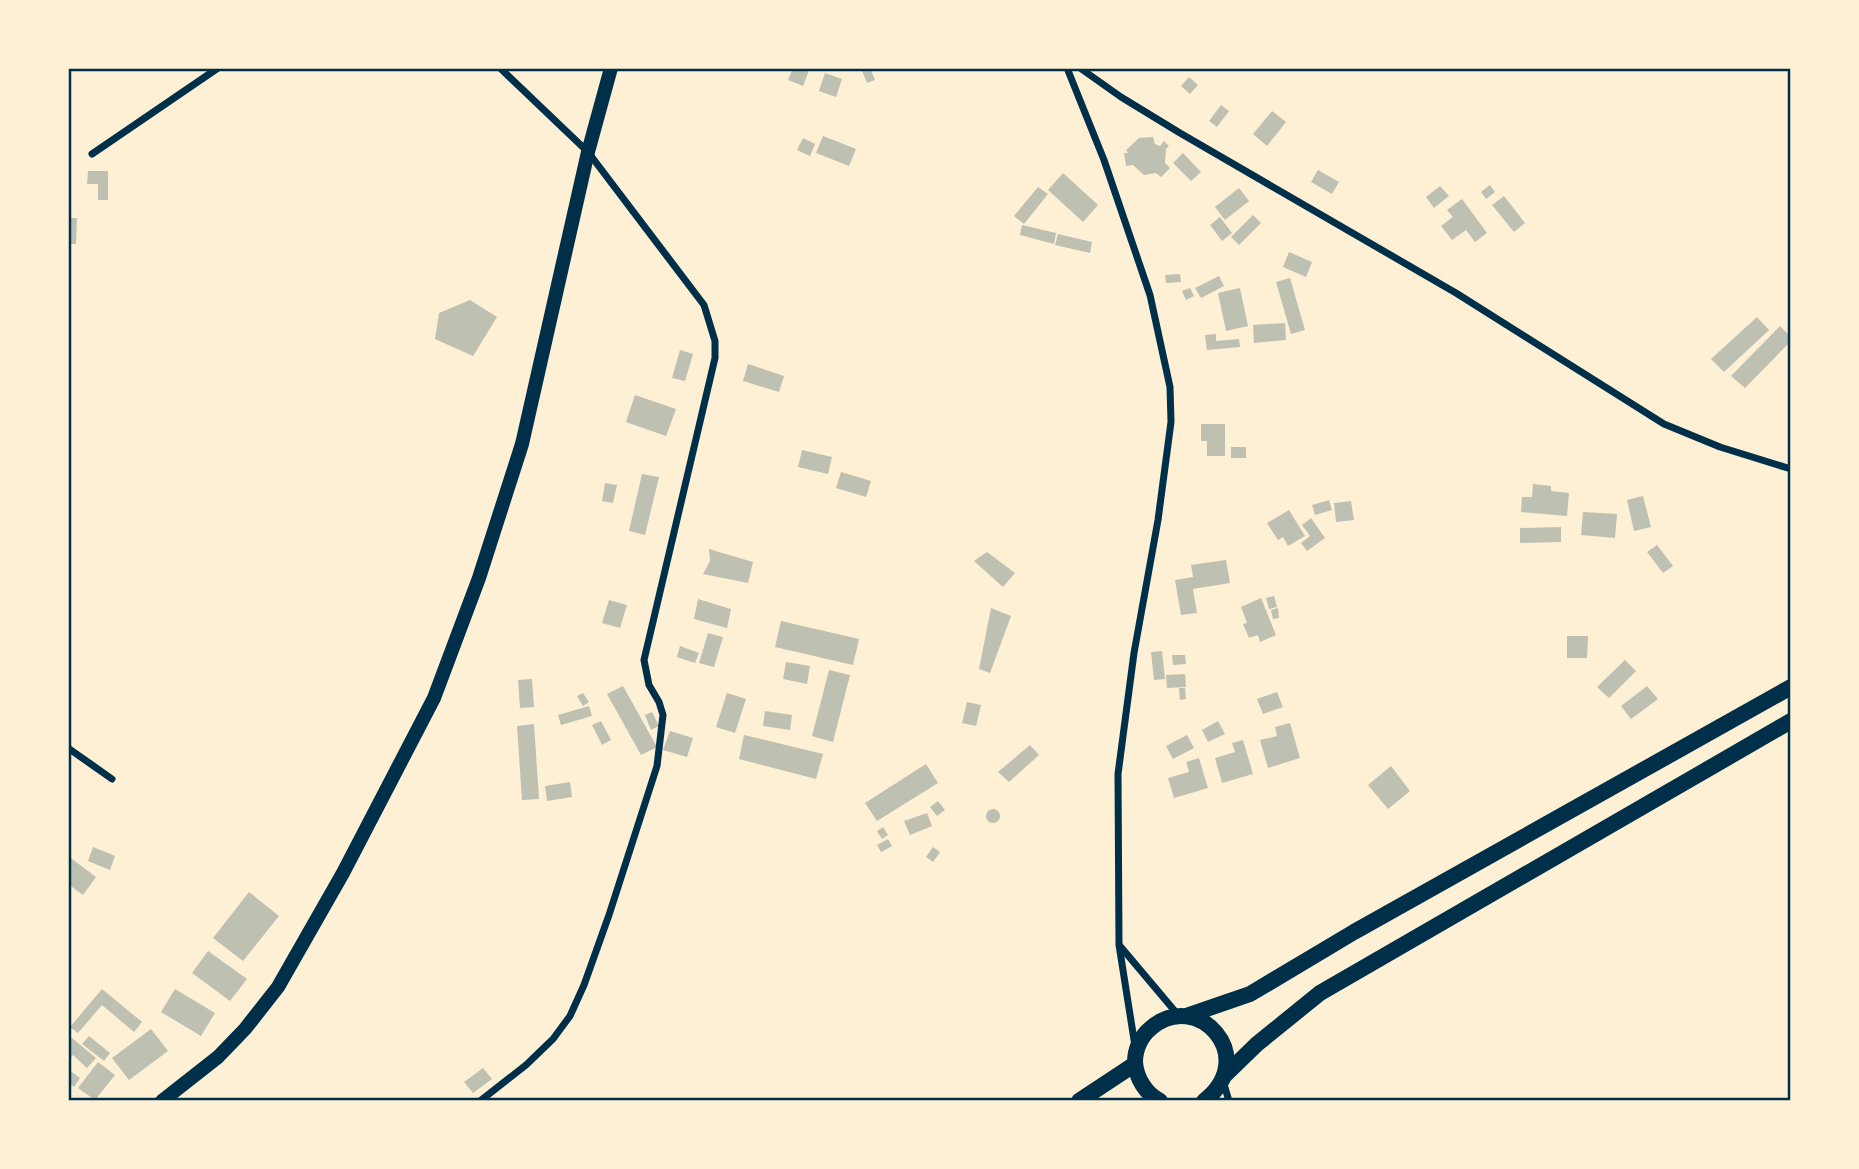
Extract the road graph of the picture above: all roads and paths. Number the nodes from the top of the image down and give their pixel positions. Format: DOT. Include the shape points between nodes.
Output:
graph roads {
  1 [pos="218,68"];
  2 [pos="500,68"];
  3 [pos="611,68"];
  4 [pos="1067,68"];
  5 [pos="1080,68"];
  6 [pos="589,152"];
  7 [pos="92,154"];
  8 [pos="1791,469"];
  9 [pos="1791,687"];
  10 [pos="1791,721"];
  11 [pos="68,748"];
  12 [pos="112,779"];
  13 [pos="1119,945"];
  14 [pos="1183,1016"];
  15 [pos="1136,1059"];
  16 [pos="1224,1078"];
  17 [pos="162,1101"];
  18 [pos="480,1101"];
  19 [pos="1079,1101"];
  20 [pos="1160,1101"];
  21 [pos="1204,1101"];
  22 [pos="1229,1101"];
  1 -- 7 [label="street"];
  2 -- 6 [label="street"];
  3 -- 6 [label="main road"];
  4 -- 13 [label="street" via="1150,295 1170,387 1171,422 1158,520 1118,774"];
  5 -- 8 [label="street" via="1180,133 1456,293 1664,424"];
  6 -- 17 [label="main road" via="522,444 434,698 278,987 218,1057"];
  6 -- 18 [label="street" via="704,305 715,358 644,660 663,715 653,778 609,915 569,1016 526,1065"];
  9 -- 14 [label="highway" via="1250,993"];
  10 -- 16 [label="highway" via="1320,993 1257,1044"];
  11 -- 12 [label="street"];
  13 -- 14 [label="street"];
  13 -- 15 [label="street"];
  14 -- 15 [label="highway" via="1167,1018 1146,1032"];
  14 -- 16 [label="highway" via="1202,1021 1219,1037 1227,1060"];
  15 -- 19 [label="highway"];
  15 -- 20 [label="highway" via="1140,1082"];
  16 -- 21 [label="highway"];
  16 -- 22 [label="street"];
}
